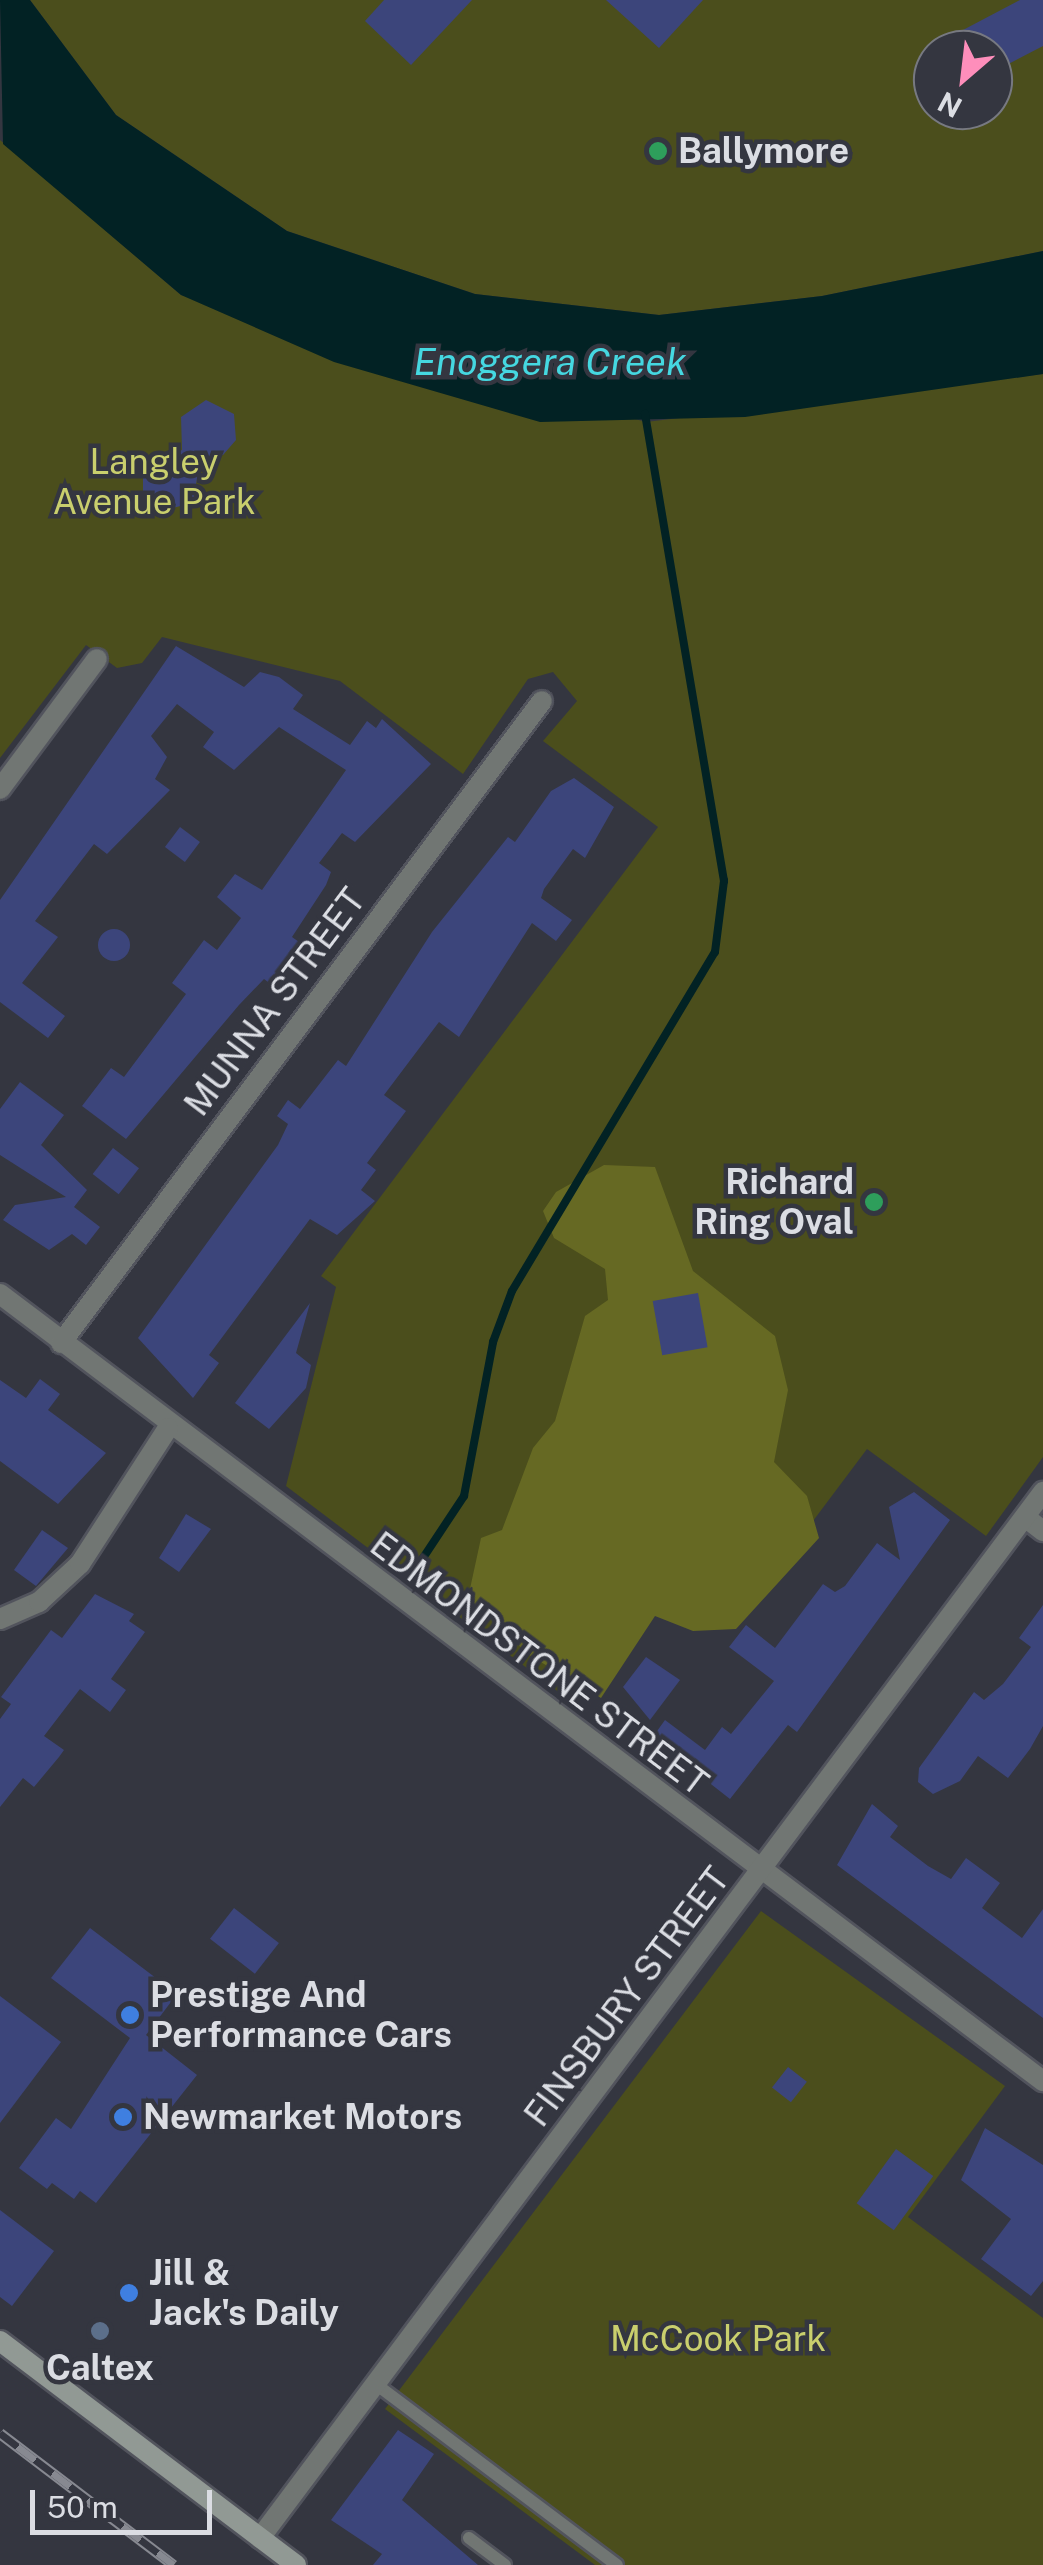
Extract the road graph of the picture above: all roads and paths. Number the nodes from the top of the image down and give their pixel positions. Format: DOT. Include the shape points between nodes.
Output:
graph roads {
  1 [pos="97,659"];
  2 [pos="542,701"];
  3 [pos="0,789"];
  4 [pos="0,1294"];
  5 [pos="61,1343"];
  6 [pos="168,1428"];
  7 [pos="1043,1492"];
  8 [pos="1025,1517"];
  9 [pos="1043,1531"];
  10 [pos="0,1619"];
  11 [pos="760,1873"];
  12 [pos="1043,2081"];
  13 [pos="0,2341"];
  14 [pos="377,2386"];
  15 [pos="260,2538"];
  16 [pos="469,2538"];
  17 [pos="296,2565"];
  18 [pos="505,2565"];
  19 [pos="617,2565"];
  1 -- 3 [label="street"];
  2 -- 5 [label="street, MUNNA STREET"];
  4 -- 5 [label="street, EDMONDSTONE STREET"];
  5 -- 6 [label="street, EDMONDSTONE STREET"];
  6 -- 10 [label="street" via="80,1564 39,1602"];
  6 -- 11 [label="street, EDMONDSTONE STREET"];
  7 -- 8 [label="street, FINSBURY STREET"];
  8 -- 9 [label="street"];
  8 -- 11 [label="street, FINSBURY STREET"];
  11 -- 12 [label="street, EDMONDSTONE STREET"];
  11 -- 14 [label="street, FINSBURY STREET"];
  13 -- 15 [label="main road"];
  14 -- 15 [label="street, FINSBURY STREET"];
  14 -- 19 [label="lane"];
  15 -- 17 [label="main road"];
  16 -- 18 [label="lane"];
}
